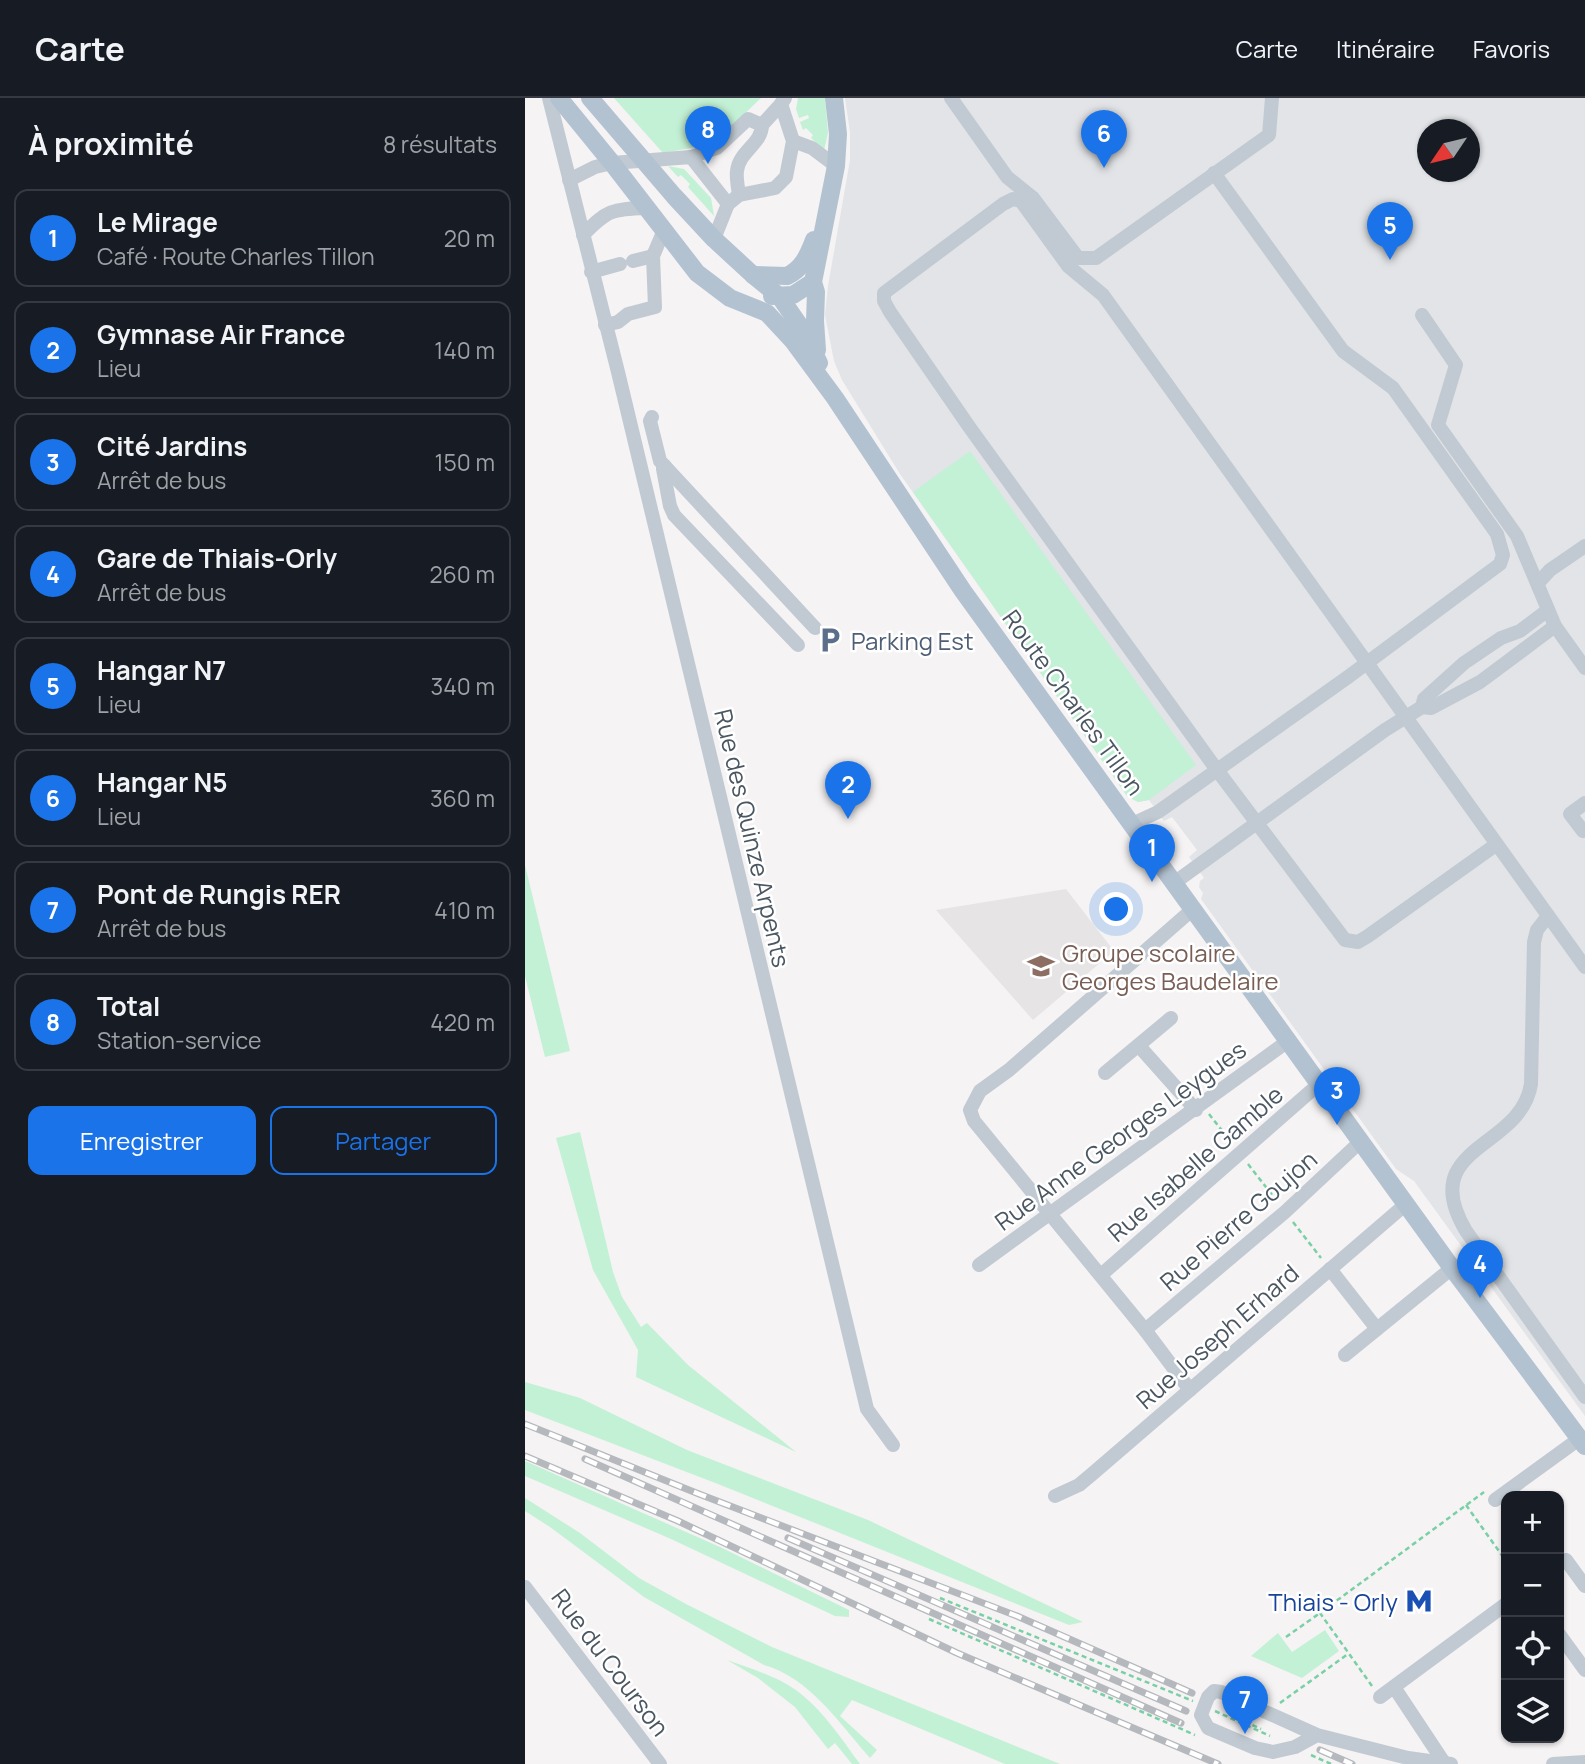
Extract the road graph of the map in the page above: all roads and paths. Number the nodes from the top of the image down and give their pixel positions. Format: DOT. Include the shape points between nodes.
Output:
graph roads {
  1 [pos="549,98"];
  2 [pos="559,98"];
  3 [pos="590,98"];
  4 [pos="834,98"];
  5 [pos="951,98"];
  6 [pos="1272,98"];
  7 [pos="783,101"];
  8 [pos="762,125"];
  9 [pos="793,141"];
  10 [pos="691,157"];
  11 [pos="644,161"];
  12 [pos="612,163"];
  13 [pos="836,166"];
  14 [pos="1214,173"];
  15 [pos="569,180"];
  16 [pos="734,199"];
  17 [pos="646,208"];
  18 [pos="824,222"];
  19 [pos="664,230"];
  20 [pos="583,234"];
  21 [pos="714,239"];
  22 [pos="653,256"];
  23 [pos="591,272"];
  24 [pos="753,275"];
  25 [pos="813,282"];
  26 [pos="720,290"];
  27 [pos="780,297"];
  28 [pos="1422,315"];
  29 [pos="605,325"];
  30 [pos="802,329"];
  31 [pos="811,358"];
  32 [pos="652,417"];
  33 [pos="665,466"];
  34 [pos="1585,545"];
  35 [pos="1538,583"];
  36 [pos="1548,610"];
  37 [pos="1555,626"];
  38 [pos="815,628"];
  39 [pos="798,645"];
  40 [pos="1366,663"];
  41 [pos="1585,668"];
  42 [pos="1422,707"];
  43 [pos="1406,718"];
  44 [pos="1217,770"];
  45 [pos="1585,803"];
  46 [pos="1256,823"];
  47 [pos="1132,824"];
  48 [pos="1585,830"];
  49 [pos="1497,844"];
  50 [pos="1174,883"];
  51 [pos="1193,909"];
  52 [pos="1548,916"];
  53 [pos="1585,967"];
  54 [pos="1171,1018"];
  55 [pos="1288,1041"];
  56 [pos="1139,1046"];
  57 [pos="1105,1073"];
  58 [pos="1319,1084"];
  59 [pos="1199,1107"];
  60 [pos="1360,1142"];
  61 [pos="1241,1154"];
  62 [pos="1406,1204"];
  63 [pos="1285,1212"];
  64 [pos="1049,1214"];
  65 [pos="979,1265"];
  66 [pos="1452,1268"];
  67 [pos="1330,1269"];
  68 [pos="1101,1275"];
  69 [pos="1377,1329"];
  70 [pos="1145,1330"];
  71 [pos="1345,1355"];
  72 [pos="1190,1390"];
  73 [pos="1585,1397"];
  74 [pos="1582,1443"];
  75 [pos="893,1445"];
  76 [pos="1491,1495"];
  77 [pos="1055,1496"];
  78 [pos="1466,1505"];
  79 [pos="1501,1554"];
  80 [pos="1566,1560"];
  81 [pos="1585,1586"];
  82 [pos="525,1587"];
  83 [pos="940,1598"];
  84 [pos="1501,1608"];
  85 [pos="1320,1612"];
  86 [pos="929,1619"];
  87 [pos="1286,1637"];
  88 [pos="1564,1641"];
  89 [pos="1348,1654"];
  90 [pos="1585,1670"];
  91 [pos="1394,1687"];
  92 [pos="1380,1697"];
  93 [pos="1195,1702"];
  94 [pos="1278,1705"];
  95 [pos="1206,1707"];
  96 [pos="1237,1718"];
  97 [pos="1261,1729"];
  98 [pos="1317,1735"];
  99 [pos="1201,1737"];
  100 [pos="1274,1738"];
  101 [pos="1308,1754"];
  102 [pos="1585,1762"];
  103 [pos="1445,1763"];
  104 [pos="660,1764"];
  105 [pos="1331,1764"];
  106 [pos="1451,1764"];
  107 [pos="1553,1764"];
  1 -- 15 [label="street, Rue des Quinze Arpents"];
  2 -- 12 [label="main road"];
  3 -- 11 [label="main road"];
  4 -- 13 [label="main road"];
  5 -- 14 [label="street" via="1007,177 1033,198 1078,258 1096,258"];
  6 -- 14 [label="street" via="1269,135"];
  7 -- 8 [label="street"];
  7 -- 9 [label="street"];
  8 -- 10 [label="street" via="748,119 717,148"];
  8 -- 16 [label="street" via="760,137 744,153 737,169"];
  9 -- 13 [label="street"];
  9 -- 16 [label="street" via="782,183"];
  10 -- 11 [label="street"];
  10 -- 16 [label="street"];
  11 -- 12 [label="street"];
  11 -- 21 [label="main road"];
  12 -- 15 [label="street"];
  12 -- 17 [label="main road"];
  13 -- 18 [label="main road"];
  14 -- 40 [label="street" via="1343,351 1393,388 1497,534 1503,555 1500,564"];
  15 -- 20 [label="street, Rue des Quinze Arpents"];
  16 -- 21 [label="street"];
  17 -- 19 [label="main road"];
  17 -- 20 [label="street" via="616,209"];
  18 -- 24 [label="main road" via="805,261 795,271 786,276"];
  18 -- 25 [label="main road"];
  19 -- 22 [label="street"];
  19 -- 26 [label="main road" via="697,273"];
  20 -- 23 [label="street, Rue des Quinze Arpents"];
  21 -- 24 [label="main road"];
  22 -- 23 [label="street"];
  22 -- 29 [label="street" via="655,307"];
  23 -- 29 [label="street, Rue des Quinze Arpents"];
  24 -- 27 [label="main road"];
  25 -- 27 [label="main road" via="801,292"];
  25 -- 30 [label="main road" via="803,303"];
  25 -- 31 [label="main road"];
  26 -- 27 [label="main road"];
  26 -- 31 [label="main road" via="772,317"];
  27 -- 30 [label="main road"];
  28 -- 35 [label="street" via="1456,365 1438,425 1517,536"];
  29 -- 75 [label="street, Rue des Quinze Arpents" via="867,1409"];
  30 -- 31 [label="main road"];
  31 -- 47 [label="main road, Route Charles Tillon" via="963,591"];
  32 -- 33 [label="street" via="660,461"];
  33 -- 38 [label="street"];
  33 -- 39 [label="street" via="674,515"];
  34 -- 35 [label="street"];
  35 -- 36 [label="street"];
  36 -- 37 [label="street"];
  36 -- 42 [label="street" via="1464,663 1424,699"];
  37 -- 41 [label="street"];
  37 -- 42 [label="street" via="1480,682 1431,708"];
  40 -- 43 [label="street"];
  40 -- 44 [label="street"];
  40 -- 44 [label="street" via="1103,295 1068,266 1020,201 1013,199 981,219 891,286 884,301"];
  42 -- 43 [label="street"];
  43 -- 46 [label="street"];
  43 -- 49 [label="street"];
  44 -- 46 [label="street"];
  44 -- 47 [label="street" via="1158,812"];
  45 -- 48 [label="street" via="1570,814"];
  46 -- 49 [label="street" via="1338,933 1352,943"];
  46 -- 50 [label="street"];
  47 -- 50 [label="main road, Route Charles Tillon"];
  49 -- 52 [label="street"];
  50 -- 51 [label="main road, Route Charles Tillon"];
  51 -- 55 [label="main road, Route Charles Tillon"];
  51 -- 64 [label="street" via="979,1091 970,1110"];
  52 -- 53 [label="street"];
  52 -- 73 [label="street" via="1537,930 1534,948 1530,1090 1508,1123 1460,1163 1453,1198 1466,1231"];
  54 -- 56 [label="street"];
  55 -- 58 [label="main road, Route Charles Tillon"];
  55 -- 59 [label="street, Rue Anne Georges Leygues"];
  56 -- 57 [label="street"];
  56 -- 59 [label="street"];
  58 -- 60 [label="main road, Route Charles Tillon"];
  58 -- 61 [label="street, Rue Isabelle Gamble"];
  59 -- 61 [label="path"];
  59 -- 64 [label="street, Rue Anne Georges Leygues"];
  60 -- 62 [label="main road, Route Charles Tillon"];
  60 -- 63 [label="street, Rue Pierre Goujon"];
  61 -- 63 [label="path"];
  61 -- 68 [label="street, Rue Isabelle Gamble"];
  62 -- 66 [label="main road, Route Charles Tillon"];
  62 -- 67 [label="street, Rue Joseph Erhard"];
  63 -- 67 [label="path"];
  63 -- 70 [label="street, Rue Pierre Goujon"];
  64 -- 65 [label="street, Rue Anne Georges Leygues"];
  64 -- 68 [label="street"];
  66 -- 69 [label="street"];
  66 -- 74 [label="main road, Route Charles Tillon"];
  67 -- 69 [label="street"];
  67 -- 72 [label="street, Rue Joseph Erhard"];
  68 -- 70 [label="street"];
  69 -- 71 [label="street"];
  70 -- 72 [label="street"];
  72 -- 77 [label="street, Rue Joseph Erhard" via="1079,1485"];
  74 -- 76 [label="street"];
  76 -- 78 [label="path"];
  78 -- 79 [label="path"];
  78 -- 85 [label="path"];
  80 -- 81 [label="street"];
  82 -- 104 [label="street, Rue du Courson"];
  83 -- 93 [label="path"];
  84 -- 91 [label="street"];
  85 -- 87 [label="path"];
  85 -- 89 [label="path"];
  86 -- 99 [label="path"];
  88 -- 90 [label="street"];
  89 -- 92 [label="path"];
  89 -- 94 [label="path"];
  91 -- 92 [label="street"];
  91 -- 103 [label="street"];
  95 -- 100 [label="path"];
  96 -- 97 [label="path"];
  98 -- 98 [label="street" via="1273,1752 1208,1728 1201,1715 1208,1697 1221,1692"];
  98 -- 103 [label="street"];
  101 -- 105 [label="path"];
  102 -- 107 [label="street"];
  103 -- 106 [label="street"];
}
